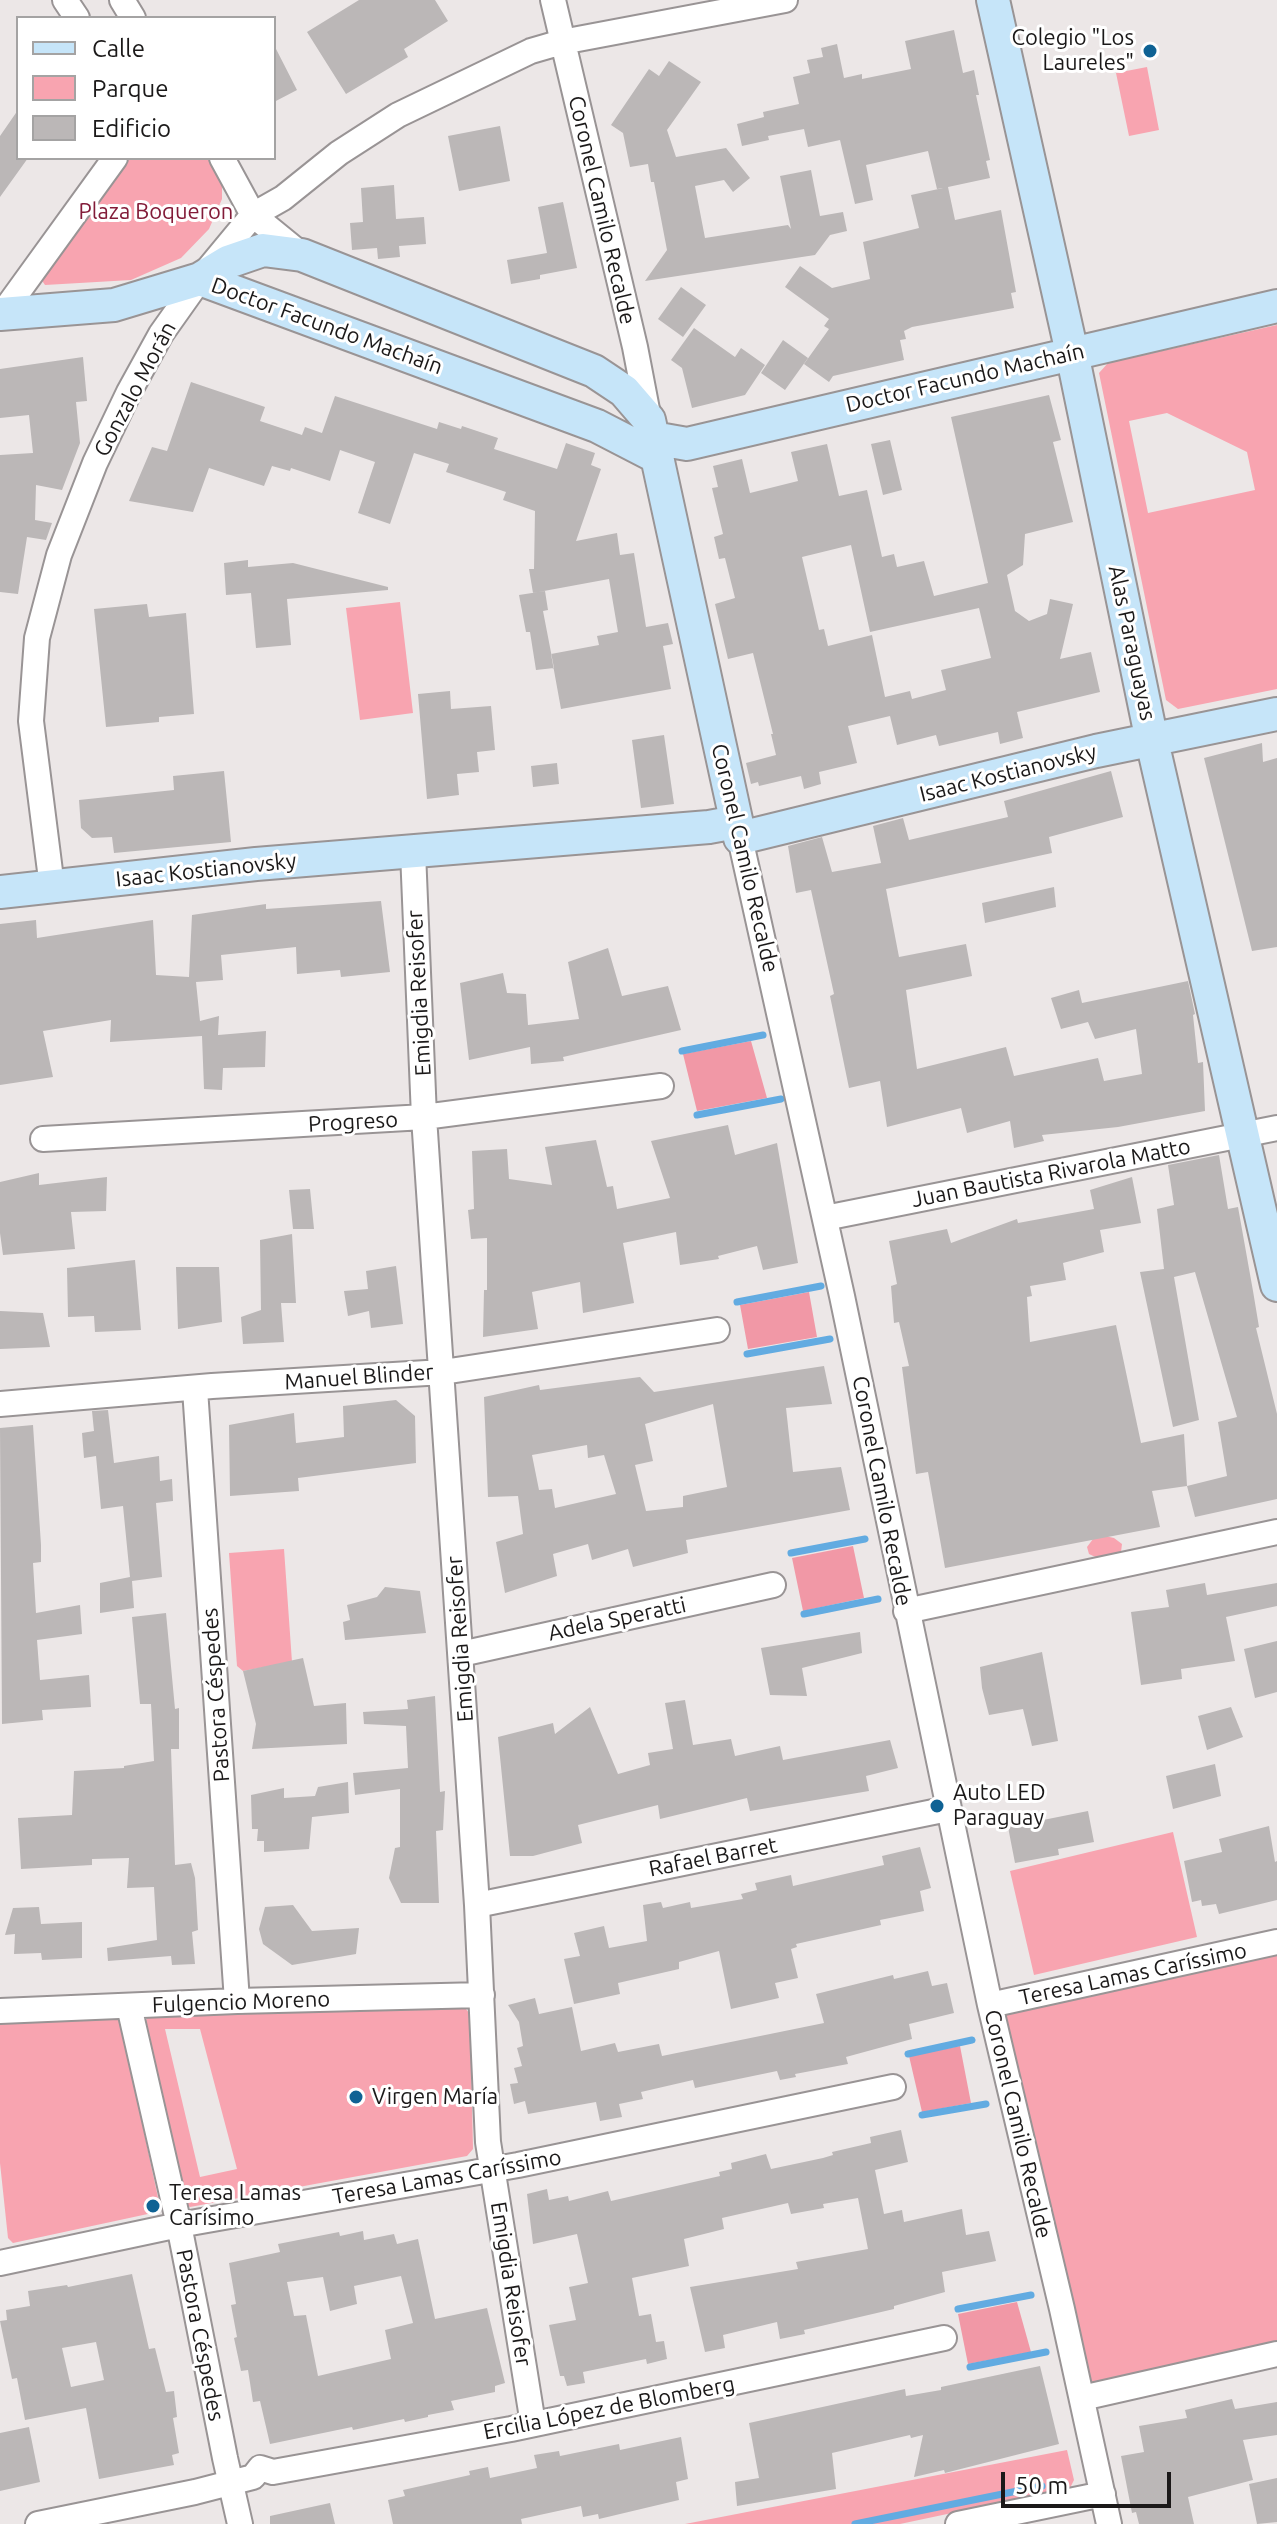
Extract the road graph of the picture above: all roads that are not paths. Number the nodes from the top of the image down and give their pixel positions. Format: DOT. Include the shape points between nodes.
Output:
graph roads {
  1 [pos="553,0"];
  2 [pos="785,0"];
  3 [pos="993,0"];
  4 [pos="562,42"];
  5 [pos="114,160"];
  6 [pos="223,160"];
  7 [pos="253,215"];
  8 [pos="302,255"];
  9 [pos="200,279"];
  10 [pos="1277,306"];
  11 [pos="1,314"];
  12 [pos="1072,353"];
  13 [pos="653,439"];
  14 [pos="1277,714"];
  15 [pos="1152,741"];
  16 [pos="738,830"];
  17 [pos="413,852"];
  18 [pos="52,887"];
  19 [pos="0,892"];
  20 [pos="661,1086"];
  21 [pos="424,1117"];
  22 [pos="1277,1128"];
  23 [pos="1244,1135"];
  24 [pos="43,1139"];
  25 [pos="825,1218"];
  26 [pos="1277,1285"];
  27 [pos="717,1330"];
  28 [pos="443,1372"];
  29 [pos="195,1389"];
  30 [pos="0,1404"];
  31 [pos="1277,1532"];
  32 [pos="773,1585"];
  33 [pos="906,1611"];
  34 [pos="461,1654"];
  35 [pos="948,1809"];
  36 [pos="477,1905"];
  37 [pos="1277,1942"];
  38 [pos="482,1995"];
  39 [pos="237,2001"];
  40 [pos="990,2005"];
  41 [pos="129,2006"];
  42 [pos="0,2011"];
  43 [pos="893,2087"];
  44 [pos="492,2168"];
  45 [pos="179,2225"];
  46 [pos="0,2263"];
  47 [pos="944,2338"];
  48 [pos="1277,2354"];
  49 [pos="1082,2398"];
  50 [pos="533,2424"];
  51 [pos="252,2477"];
  52 [pos="1103,2494"];
  53 [pos="38,2524"];
  54 [pos="240,2524"];
  55 [pos="958,2524"];
  56 [pos="1109,2524"];
  1 -- 4 [label="street, Coronel Camilo Recalde"];
  2 -- 4 [label="street, Gonzalo Morán"];
  3 -- 12 [label="main road, Alas Paraguayas"];
  4 -- 7 [label="street, Gonzalo Morán" via="518,57 398,115"];
  4 -- 13 [label="street, Coronel Camilo Recalde"];
  5 -- 11 [label="street"];
  6 -- 7 [label="street"];
  7 -- 8 [label="street"];
  7 -- 9 [label="street, Gonzalo Morán"];
  8 -- 9 [label="main road, Doctor Facundo Machaín" via="263,250"];
  8 -- 13 [label="main road, Doctor Facundo Machaín" via="594,371 624,391"];
  9 -- 11 [label="main road, Doctor Facundo Machaín" via="114,305"];
  9 -- 13 [label="main road, Doctor Facundo Machaín" via="597,426"];
  9 -- 18 [label="street, Gonzalo Morán" via="161,334 95,463 59,555 37,638 31,721"];
  10 -- 12 [label="main road, Doctor Facundo Machaín"];
  12 -- 13 [label="main road, Doctor Facundo Machaín" via="687,444"];
  12 -- 15 [label="main road, Alas Paraguayas"];
  13 -- 16 [label="main road, Coronel Camilo Recalde"];
  14 -- 15 [label="main road, Isaac Kostianovsky"];
  15 -- 16 [label="main road, Isaac Kostianovsky"];
  15 -- 23 [label="main road, Alas Paraguayas"];
  16 -- 17 [label="main road, Isaac Kostianovsky" via="709,827"];
  16 -- 25 [label="street, Coronel Camilo Recalde"];
  17 -- 18 [label="main road, Isaac Kostianovsky"];
  17 -- 21 [label="street, Emigdia Reisofer"];
  18 -- 19 [label="main road, Isaac Kostianovsky"];
  20 -- 21 [label="street, Progreso"];
  21 -- 24 [label="street, Progreso"];
  21 -- 28 [label="street, Emigdia Reisofer"];
  22 -- 23 [label="street, Juan Bautista Rivarola Matto"];
  23 -- 25 [label="street, Juan Bautista Rivarola Matto"];
  23 -- 26 [label="main road, Alas Paraguayas"];
  25 -- 33 [label="street, Coronel Camilo Recalde"];
  27 -- 28 [label="street, Manuel Blinder"];
  28 -- 29 [label="street, Manuel Blinder"];
  28 -- 34 [label="street, Emigdia Reisofer"];
  29 -- 30 [label="street, Manuel Blinder"];
  29 -- 39 [label="street, Pastora Céspedes"];
  31 -- 33 [label="street"];
  32 -- 34 [label="street, Adela Speratti"];
  33 -- 35 [label="street, Coronel Camilo Recalde"];
  34 -- 36 [label="street, Emigdia Reisofer"];
  35 -- 36 [label="street, Rafael Barret"];
  35 -- 40 [label="street, Coronel Camilo Recalde"];
  36 -- 38 [label="street, Emigdia Reisofer"];
  37 -- 40 [label="street, Teresa Lamas Caríssimo"];
  38 -- 39 [label="street, Fulgencio Moreno"];
  38 -- 44 [label="street, Emigdia Reisofer"];
  39 -- 41 [label="street, Fulgencio Moreno"];
  40 -- 49 [label="street, Coronel Camilo Recalde"];
  41 -- 42 [label="street, Fulgencio Moreno"];
  41 -- 45 [label="street, Pastora Céspedes"];
  43 -- 44 [label="street, Teresa Lamas Caríssimo"];
  44 -- 45 [label="street, Teresa Lamas Caríssimo"];
  44 -- 50 [label="street, Emigdia Reisofer"];
  45 -- 46 [label="street, Teresa Lamas Caríssimo"];
  45 -- 51 [label="street, Pastora Céspedes"];
  47 -- 50 [label="street, Ercilia López de Blomberg"];
  48 -- 49 [label="street"];
  49 -- 52 [label="street, Coronel Camilo Recalde"];
  50 -- 51 [label="street, Ercilia López de Blomberg"];
  51 -- 53 [label="street, Ercilia López de Blomberg"];
  51 -- 54 [label="street, Pastora Céspedes"];
  52 -- 55 [label="street"];
  52 -- 56 [label="street, Coronel Camilo Recalde"];
}
